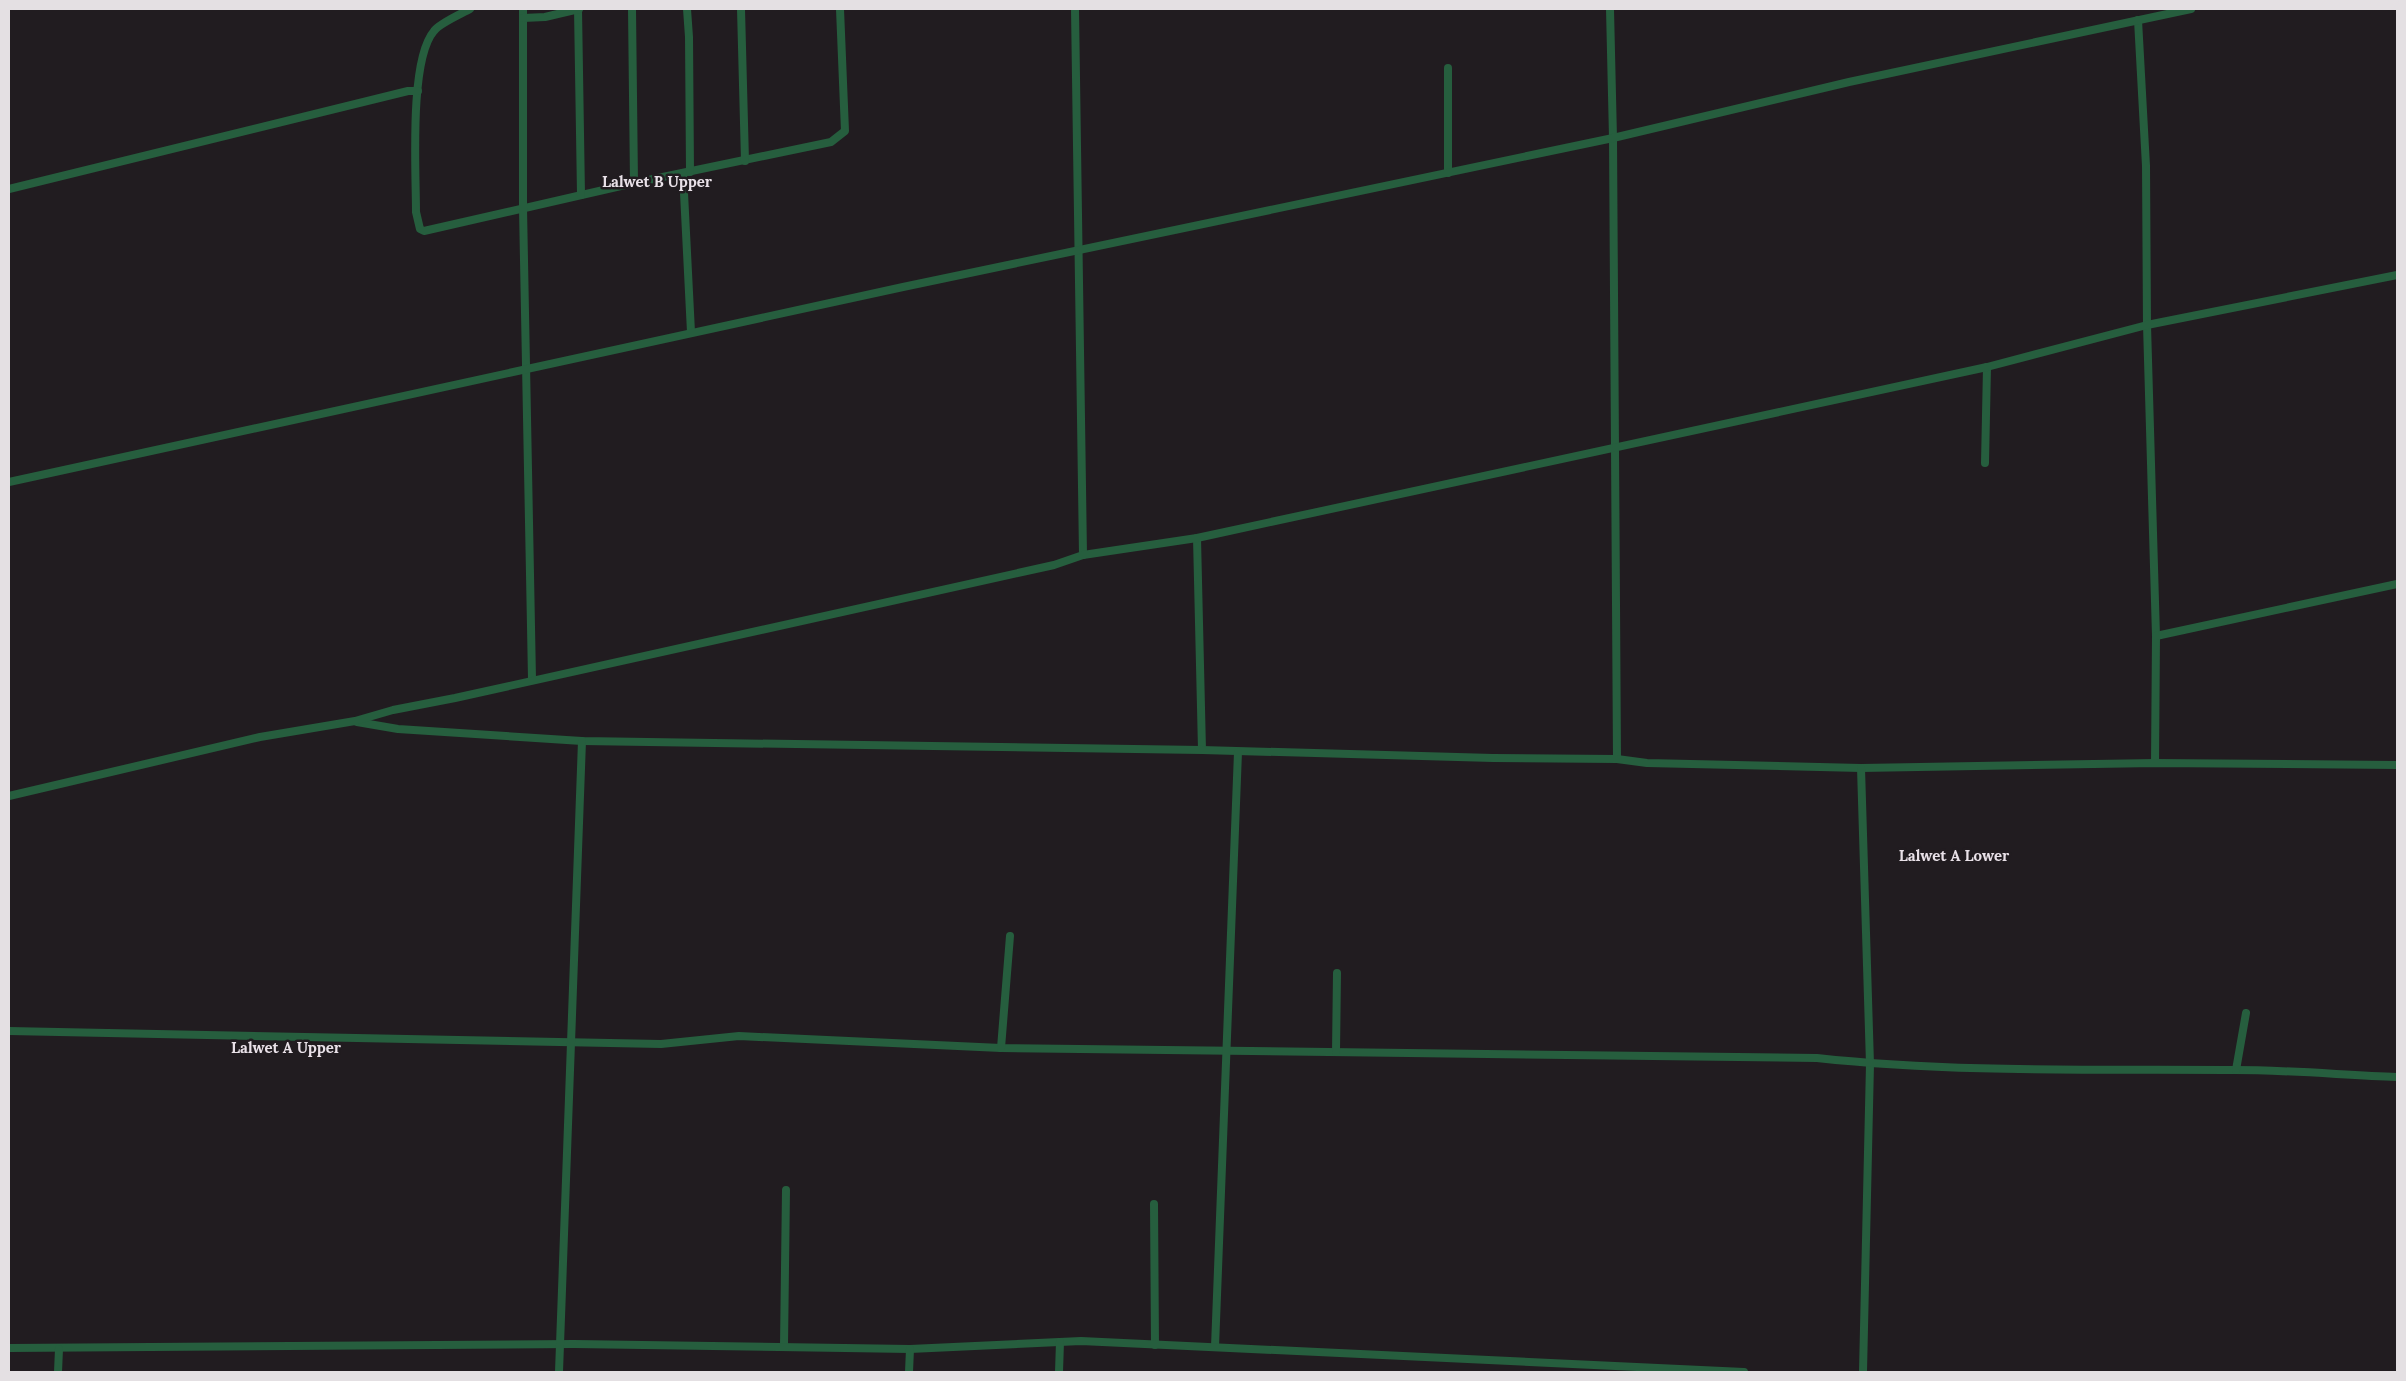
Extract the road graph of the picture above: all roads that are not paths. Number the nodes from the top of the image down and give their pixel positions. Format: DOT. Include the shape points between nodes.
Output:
graph roads {
  1 [pos="470,9"];
  2 [pos="523,9"];
  3 [pos="578,9"];
  4 [pos="632,9"];
  5 [pos="687,9"];
  6 [pos="741,9"];
  7 [pos="840,9"];
  8 [pos="1075,9"];
  9 [pos="1610,9"];
  10 [pos="2145,9"];
  11 [pos="2191,9"];
  12 [pos="523,18"];
  13 [pos="2142,19"];
  14 [pos="1448,68"];
  15 [pos="418,92"];
  16 [pos="1614,138"];
  17 [pos="745,161"];
  18 [pos="686,172"];
  19 [pos="1448,173"];
  20 [pos="634,183"];
  21 [pos="9,189"];
  22 [pos="581,195"];
  23 [pos="523,208"];
  24 [pos="1077,250"];
  25 [pos="2397,275"];
  26 [pos="2147,326"];
  27 [pos="691,332"];
  28 [pos="1986,367"];
  29 [pos="525,370"];
  30 [pos="1614,448"];
  31 [pos="1985,463"];
  32 [pos="9,482"];
  33 [pos="1197,538"];
  34 [pos="1083,555"];
  35 [pos="2397,584"];
  36 [pos="2156,636"];
  37 [pos="532,679"];
  38 [pos="355,721"];
  39 [pos="582,741"];
  40 [pos="1202,750"];
  41 [pos="1238,752"];
  42 [pos="1617,759"];
  43 [pos="2155,762"];
  44 [pos="2397,765"];
  45 [pos="1861,768"];
  46 [pos="9,796"];
  47 [pos="1010,936"];
  48 [pos="1337,973"];
  49 [pos="2246,1013"];
  50 [pos="9,1031"];
  51 [pos="570,1042"];
  52 [pos="1001,1048"];
  53 [pos="1225,1049"];
  54 [pos="1336,1052"];
  55 [pos="1870,1064"];
  56 [pos="2236,1070"];
  57 [pos="2397,1077"];
  58 [pos="786,1190"];
  59 [pos="1154,1204"];
  60 [pos="1060,1342"];
  61 [pos="560,1344"];
  62 [pos="1155,1345"];
  63 [pos="784,1346"];
  64 [pos="1216,1347"];
  65 [pos="9,1348"];
  66 [pos="59,1349"];
  67 [pos="910,1349"];
  68 [pos="1563,1363"];
  69 [pos="58,1372"];
  70 [pos="559,1372"];
  71 [pos="908,1372"];
  72 [pos="1059,1372"];
  73 [pos="1562,1372"];
  74 [pos="1744,1372"];
  75 [pos="1863,1372"];
  1 -- 15 [label="street" via="434,30 421,60"];
  2 -- 12 [label="street"];
  3 -- 12 [label="street"];
  3 -- 22 [label="street"];
  4 -- 20 [label="street"];
  5 -- 18 [label="street" via="690,46"];
  6 -- 17 [label="street"];
  7 -- 17 [label="street" via="845,130 821,146"];
  8 -- 24 [label="street"];
  9 -- 16 [label="street"];
  10 -- 13 [label="street"];
  11 -- 13 [label="street"];
  12 -- 23 [label="street"];
  13 -- 16 [label="street" via="1849,82"];
  13 -- 26 [label="street"];
  14 -- 19 [label="street"];
  15 -- 21 [label="street" via="408,91"];
  15 -- 23 [label="street" via="416,212 420,229 430,230"];
  16 -- 19 [label="street"];
  16 -- 30 [label="street"];
  17 -- 18 [label="street"];
  18 -- 20 [label="street"];
  18 -- 27 [label="street"];
  19 -- 24 [label="street"];
  20 -- 22 [label="street"];
  22 -- 23 [label="street"];
  23 -- 29 [label="street"];
  24 -- 27 [label="street"];
  24 -- 34 [label="street"];
  25 -- 26 [label="street"];
  26 -- 28 [label="street"];
  26 -- 36 [label="street"];
  27 -- 29 [label="street"];
  28 -- 30 [label="street"];
  28 -- 31 [label="street"];
  29 -- 32 [label="street"];
  29 -- 37 [label="street"];
  30 -- 33 [label="street"];
  30 -- 42 [label="street"];
  33 -- 34 [label="street"];
  33 -- 40 [label="street"];
  34 -- 37 [label="street" via="1054,565"];
  35 -- 36 [label="street"];
  36 -- 43 [label="street"];
  37 -- 38 [label="street"];
  38 -- 39 [label="street" via="408,730"];
  38 -- 46 [label="street" via="260,737"];
  39 -- 40 [label="street"];
  39 -- 51 [label="street"];
  40 -- 41 [label="street"];
  41 -- 42 [label="street"];
  41 -- 53 [label="street"];
  42 -- 45 [label="street" via="1647,763"];
  43 -- 44 [label="street"];
  43 -- 45 [label="street"];
  45 -- 55 [label="street"];
  47 -- 52 [label="street"];
  48 -- 54 [label="street"];
  49 -- 56 [label="street"];
  50 -- 51 [label="street"];
  51 -- 52 [label="street" via="661,1044 739,1036"];
  51 -- 61 [label="street"];
  52 -- 53 [label="street"];
  53 -- 54 [label="street"];
  53 -- 64 [label="street"];
  54 -- 55 [label="street" via="1817,1058"];
  55 -- 56 [label="street" via="2062,1070"];
  55 -- 75 [label="street"];
  56 -- 57 [label="street"];
  58 -- 63 [label="street"];
  59 -- 62 [label="street"];
  60 -- 62 [label="street"];
  60 -- 67 [label="street"];
  60 -- 72 [label="street"];
  61 -- 63 [label="street"];
  61 -- 66 [label="street"];
  61 -- 70 [label="street"];
  62 -- 64 [label="street"];
  63 -- 67 [label="street"];
  64 -- 68 [label="street"];
  65 -- 66 [label="street"];
  66 -- 69 [label="street"];
  67 -- 71 [label="street"];
  68 -- 73 [label="street"];
  68 -- 74 [label="street"];
}
